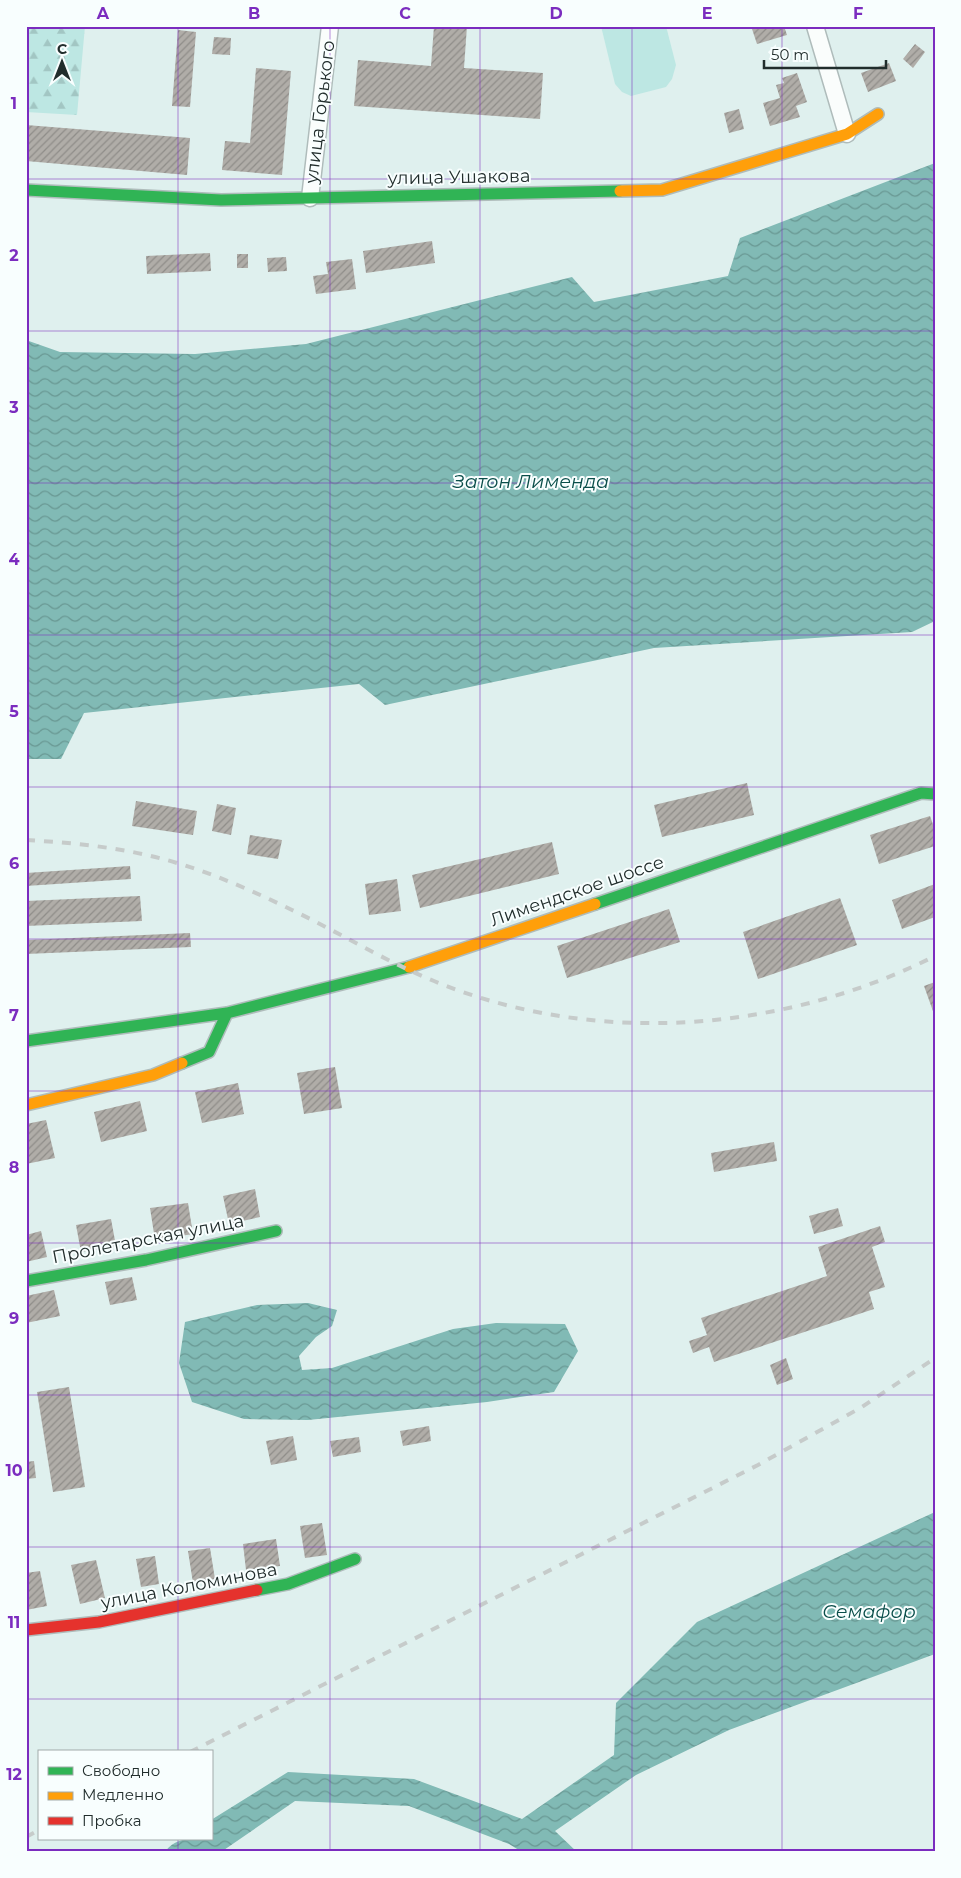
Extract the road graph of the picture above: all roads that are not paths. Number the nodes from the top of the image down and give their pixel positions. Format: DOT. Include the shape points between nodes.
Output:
graph roads {
  1 [pos="330,26"];
  2 [pos="815,26"];
  3 [pos="878,114"];
  4 [pos="847,134"];
  5 [pos="26,190"];
  6 [pos="310,198"];
  7 [pos="935,794"];
  8 [pos="227,1013"];
  9 [pos="26,1040"];
  10 [pos="26,1105"];
  11 [pos="276,1232"];
  12 [pos="26,1281"];
  13 [pos="355,1559"];
  14 [pos="26,1630"];
  1 -- 6 [label="street, улица Горького"];
  2 -- 4 [label="street"];
  3 -- 4 [label="street, улица Ушакова"];
  4 -- 6 [label="street, улица Ушакова" via="662,190"];
  5 -- 6 [label="street, улица Ушакова" via="194,199"];
  7 -- 8 [label="street, Лимендское шоссе" via="921,793 405,968"];
  8 -- 9 [label="street, Лимендское шоссе"];
  8 -- 10 [label="street" via="209,1052 153,1075"];
  11 -- 12 [label="street, Пролетарская улица"];
  13 -- 14 [label="street, улица Коломинова" via="288,1584 99,1622"];
}
